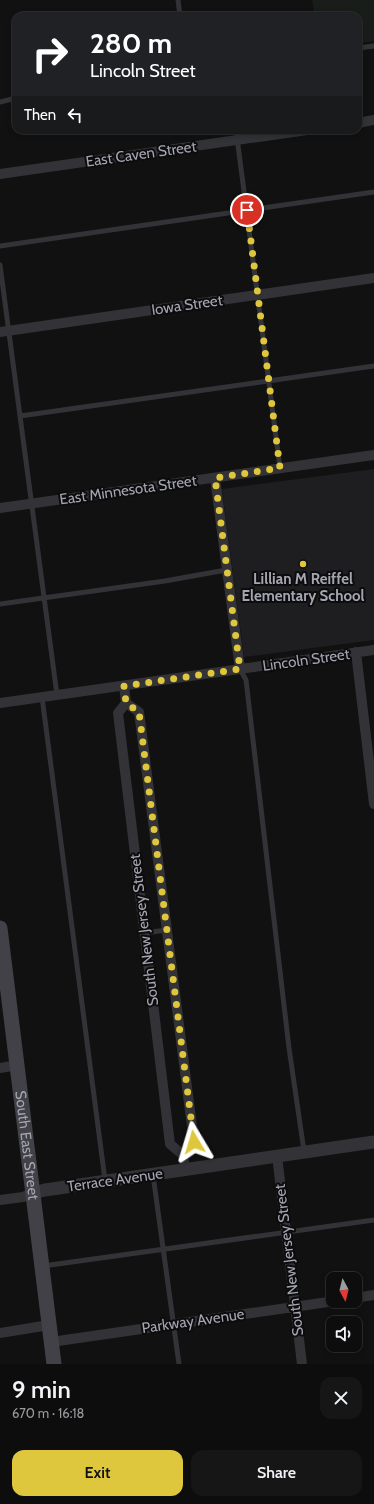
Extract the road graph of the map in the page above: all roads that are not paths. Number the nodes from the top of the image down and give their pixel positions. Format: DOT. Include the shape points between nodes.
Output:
graph roads {
  1 [pos="178,0"];
  2 [pos="180,12"];
  3 [pos="374,46"];
  4 [pos="362,48"];
  5 [pos="12,99"];
  6 [pos="0,102"];
  7 [pos="374,120"];
  8 [pos="362,122"];
  9 [pos="251,134"];
  10 [pos="237,135"];
  11 [pos="0,174"];
  12 [pos="374,192"];
  13 [pos="247,210"];
  14 [pos="0,246"];
  15 [pos="0,265"];
  16 [pos="374,278"];
  17 [pos="258,295"];
  18 [pos="4,332"];
  19 [pos="374,366"];
  20 [pos="269,381"];
  21 [pos="20,416"];
  22 [pos="374,455"];
  23 [pos="280,468"];
  24 [pos="215,478"];
  25 [pos="32,504"];
  26 [pos="0,508"];
  27 [pos="226,570"];
  28 [pos="44,597"];
  29 [pos="0,604"];
  30 [pos="374,650"];
  31 [pos="356,652"];
  32 [pos="240,669"];
  33 [pos="124,686"];
  34 [pos="57,695"];
  35 [pos="42,697"];
  36 [pos="0,703"];
  37 [pos="126,703"];
  38 [pos="374,804"];
  39 [pos="0,928"];
  40 [pos="167,930"];
  41 [pos="144,933"];
  42 [pos="17,1065"];
  43 [pos="0,1068"];
  44 [pos="374,1142"];
  45 [pos="304,1152"];
  46 [pos="183,1155"];
  47 [pos="277,1156"];
  48 [pos="185,1170"];
  49 [pos="153,1174"];
  50 [pos="105,1181"];
  51 [pos="33,1193"];
  52 [pos="0,1200"];
  53 [pos="374,1220"];
  54 [pos="286,1233"];
  55 [pos="163,1249"];
  56 [pos="42,1267"];
  57 [pos="374,1296"];
  58 [pos="362,1297"];
  59 [pos="326,1302"];
  60 [pos="294,1307"];
  61 [pos="173,1324"];
  62 [pos="49,1325"];
  63 [pos="0,1332"];
  64 [pos="51,1342"];
  65 [pos="54,1364"];
  66 [pos="179,1364"];
  67 [pos="302,1364"];
  1 -- 2 [label="lane"];
  3 -- 4 [label="lane"];
  5 -- 6 [label="lane"];
  7 -- 8 [label="street"];
  9 -- 10 [label="street, East Caven Street"];
  10 -- 11 [label="street, East Caven Street"];
  10 -- 13 [label="lane"];
  12 -- 13 [label="lane"];
  13 -- 14 [label="lane"];
  13 -- 17 [label="lane"];
  15 -- 18 [label="lane"];
  16 -- 17 [label="street, Iowa Street"];
  17 -- 18 [label="street, Iowa Street"];
  17 -- 20 [label="lane"];
  18 -- 21 [label="lane"];
  19 -- 20 [label="lane"];
  20 -- 21 [label="lane"];
  20 -- 23 [label="lane"];
  21 -- 25 [label="lane"];
  22 -- 23 [label="street, East Minnesota Street"];
  23 -- 24 [label="street, East Minnesota Street"];
  24 -- 25 [label="street, East Minnesota Street"];
  24 -- 27 [label="street"];
  25 -- 26 [label="street, East Minnesota Street"];
  25 -- 28 [label="lane"];
  27 -- 28 [label="lane"];
  27 -- 32 [label="street"];
  28 -- 29 [label="lane"];
  28 -- 34 [label="lane"];
  30 -- 31 [label="street, Lincoln Street"];
  31 -- 32 [label="street, Lincoln Street"];
  31 -- 38 [label="street"];
  32 -- 33 [label="street, Lincoln Street"];
  32 -- 45 [label="lane" via="247,684 289,1048"];
  33 -- 34 [label="street, Lincoln Street"];
  33 -- 37 [label="street, South New Jersey Street"];
  34 -- 35 [label="street, Lincoln Street"];
  35 -- 36 [label="street, Lincoln Street"];
  35 -- 50 [label="lane"];
  37 -- 40 [label="street, South New Jersey Street" via="139,712"];
  37 -- 41 [label="street, South New Jersey Street" via="118,713"];
  39 -- 42 [label="main road, South East Street"];
  40 -- 41 [label="lane"];
  40 -- 46 [label="street, South New Jersey Street" via="194,1142"];
  41 -- 46 [label="street, South New Jersey Street" via="170,1144"];
  42 -- 43 [label="street"];
  42 -- 51 [label="main road, South East Street"];
  44 -- 45 [label="street, Terrace Avenue"];
  45 -- 47 [label="street, Terrace Avenue"];
  46 -- 48 [label="street"];
  47 -- 48 [label="street, Terrace Avenue"];
  47 -- 54 [label="street, South New Jersey Street"];
  48 -- 49 [label="street, Terrace Avenue"];
  49 -- 50 [label="street, Terrace Avenue"];
  49 -- 55 [label="lane"];
  50 -- 51 [label="street, Terrace Avenue"];
  51 -- 52 [label="street, Terrace Avenue"];
  51 -- 56 [label="main road, South East Street"];
  53 -- 54 [label="lane"];
  54 -- 55 [label="lane"];
  54 -- 60 [label="street, South New Jersey Street"];
  55 -- 56 [label="lane"];
  55 -- 61 [label="lane"];
  56 -- 62 [label="main road, South East Street"];
  57 -- 58 [label="street"];
  59 -- 60 [label="street, Parkway Avenue"];
  60 -- 61 [label="street, Parkway Avenue"];
  60 -- 67 [label="street, South New Jersey Street"];
  61 -- 64 [label="street, Parkway Avenue"];
  61 -- 66 [label="lane"];
  62 -- 63 [label="street"];
  62 -- 64 [label="main road, South East Street"];
  64 -- 65 [label="main road, South East Street"];
}
